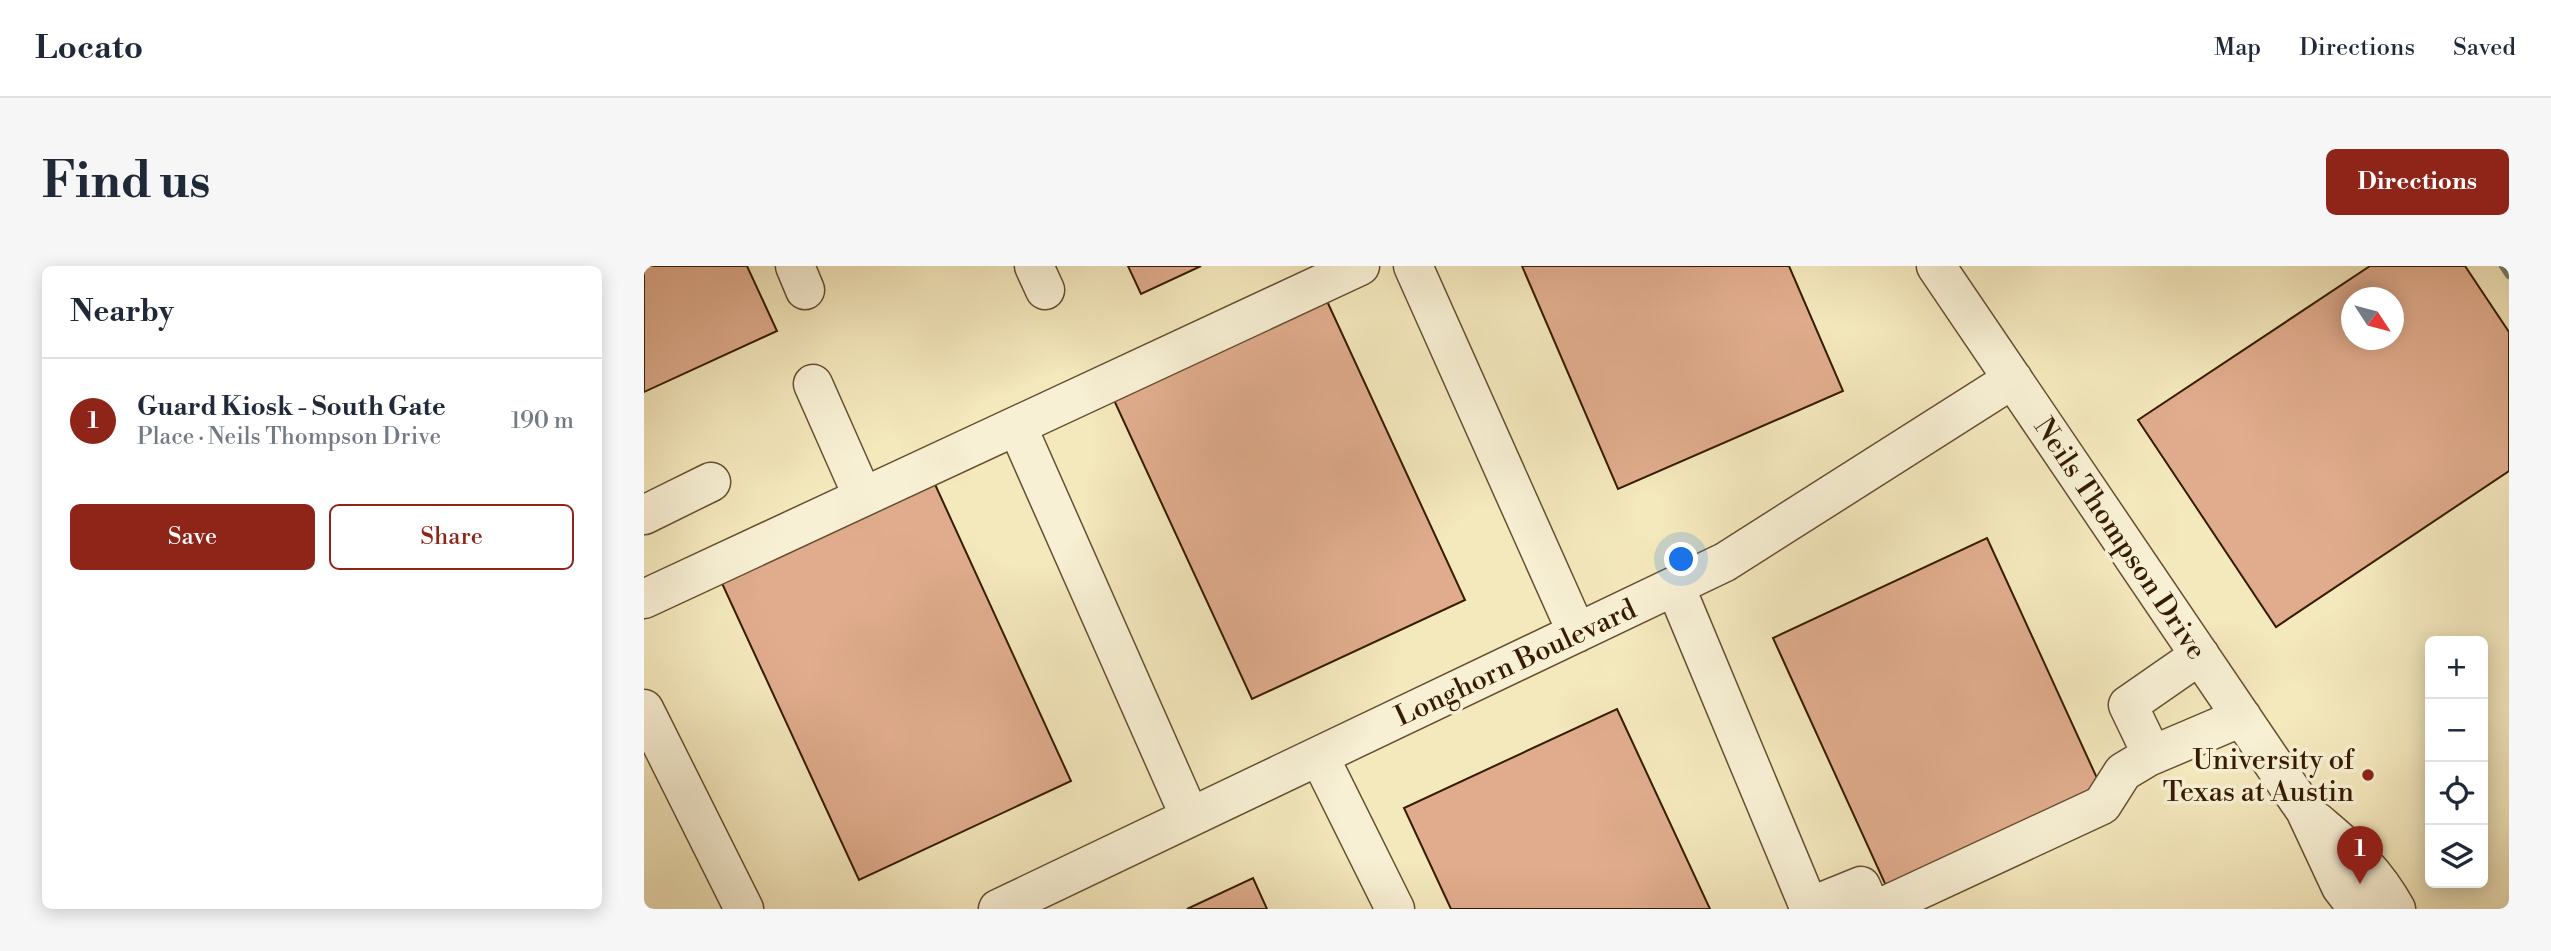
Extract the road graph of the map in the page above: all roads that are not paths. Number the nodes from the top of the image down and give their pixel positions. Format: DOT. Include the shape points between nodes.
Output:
graph roads {
  1 [pos="1360,266"];
  2 [pos="1413,266"];
  3 [pos="1936,266"];
  4 [pos="2013,379"];
  5 [pos="813,384"];
  6 [pos="1017,426"];
  7 [pos="711,482"];
  8 [pos="863,498"];
  9 [pos="644,515"];
  10 [pos="1675,586"];
  11 [pos="644,599"];
  12 [pos="1577,633"];
  13 [pos="2200,655"];
  14 [pos="644,709"];
  15 [pos="2242,718"];
  16 [pos="2152,755"];
  17 [pos="1319,756"];
  18 [pos="2305,810"];
  19 [pos="1190,817"];
  20 [pos="744,909"];
  21 [pos="998,909"];
  22 [pos="1395,909"];
  23 [pos="1871,909"];
  24 [pos="1878,909"];
  25 [pos="2358,909"];
  26 [pos="2396,909"];
  1 -- 6 [label="street"];
  2 -- 12 [label="street"];
  3 -- 4 [label="street, Neils Thompson Drive"];
  4 -- 10 [label="street, Longhorn Boulevard" via="1725,562"];
  4 -- 13 [label="street, Neils Thompson Drive"];
  5 -- 8 [label="street"];
  6 -- 8 [label="street"];
  6 -- 19 [label="street"];
  7 -- 9 [label="street"];
  8 -- 11 [label="street"];
  10 -- 12 [label="street, Longhorn Boulevard"];
  10 -- 23 [label="street" via="1809,907 1861,886"];
  12 -- 17 [label="street, Longhorn Boulevard"];
  13 -- 15 [label="street, Neils Thompson Drive"];
  13 -- 16 [label="street" via="2129,705"];
  14 -- 20 [label="street"];
  15 -- 16 [label="street"];
  15 -- 18 [label="street, Neils Thompson Drive"];
  16 -- 24 [label="street" via="2123,772 2102,805"];
  17 -- 19 [label="street, Longhorn Boulevard"];
  17 -- 22 [label="street"];
  18 -- 25 [label="street, Neils Thompson Drive" via="2341,887"];
  18 -- 26 [label="street, Neils Thompson Drive" via="2369,867"];
  19 -- 21 [label="street, Longhorn Boulevard"];
}
